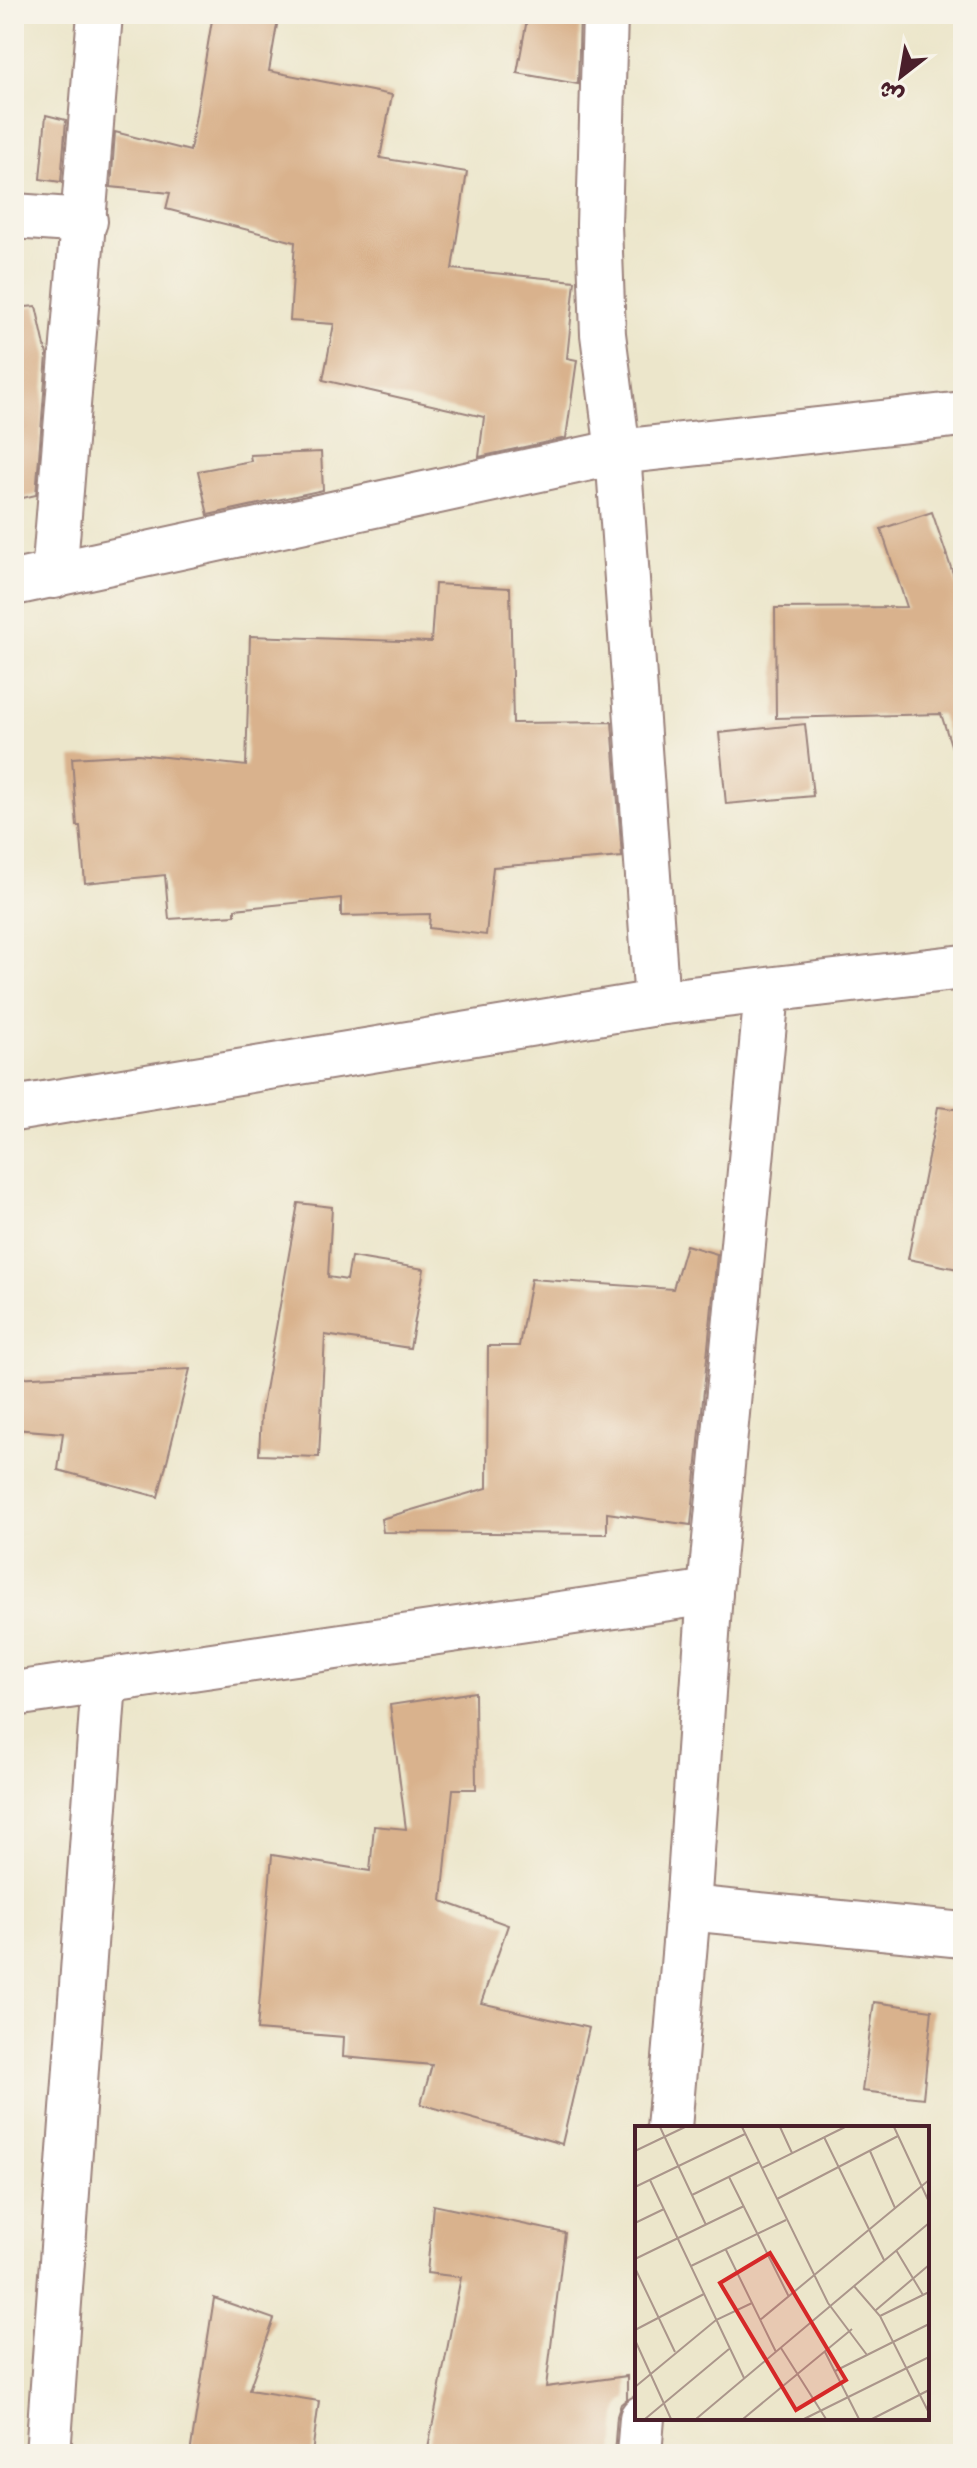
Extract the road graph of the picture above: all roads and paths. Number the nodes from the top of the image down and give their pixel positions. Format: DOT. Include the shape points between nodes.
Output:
graph roads {
  1 [pos="100,14"];
  2 [pos="605,14"];
  3 [pos="14,216"];
  4 [pos="85,221"];
  5 [pos="963,414"];
  6 [pos="618,452"];
  7 [pos="34,580"];
  8 [pos="963,967"];
  9 [pos="767,992"];
  10 [pos="657,1003"];
  11 [pos="14,1109"];
  12 [pos="710,1592"];
  13 [pos="104,1682"];
  14 [pos="14,1694"];
  15 [pos="688,1908"];
  16 [pos="963,1935"];
  17 [pos="669,2126"];
  18 [pos="642,2420"];
  19 [pos="48,2454"];
  20 [pos="639,2454"];
  1 -- 4 [label="street"];
  2 -- 6 [label="street" via="599,225 603,334"];
  3 -- 4 [label="street"];
  4 -- 7 [label="street"];
  5 -- 6 [label="street"];
  6 -- 7 [label="street"];
  6 -- 10 [label="street"];
  8 -- 9 [label="street"];
  9 -- 10 [label="street"];
  9 -- 12 [label="street"];
  10 -- 11 [label="street"];
  12 -- 13 [label="street"];
  12 -- 15 [label="street"];
  13 -- 14 [label="street"];
  13 -- 19 [label="street"];
  15 -- 16 [label="street"];
  15 -- 17 [label="street"];
  18 -- 20 [label="street"];
}
